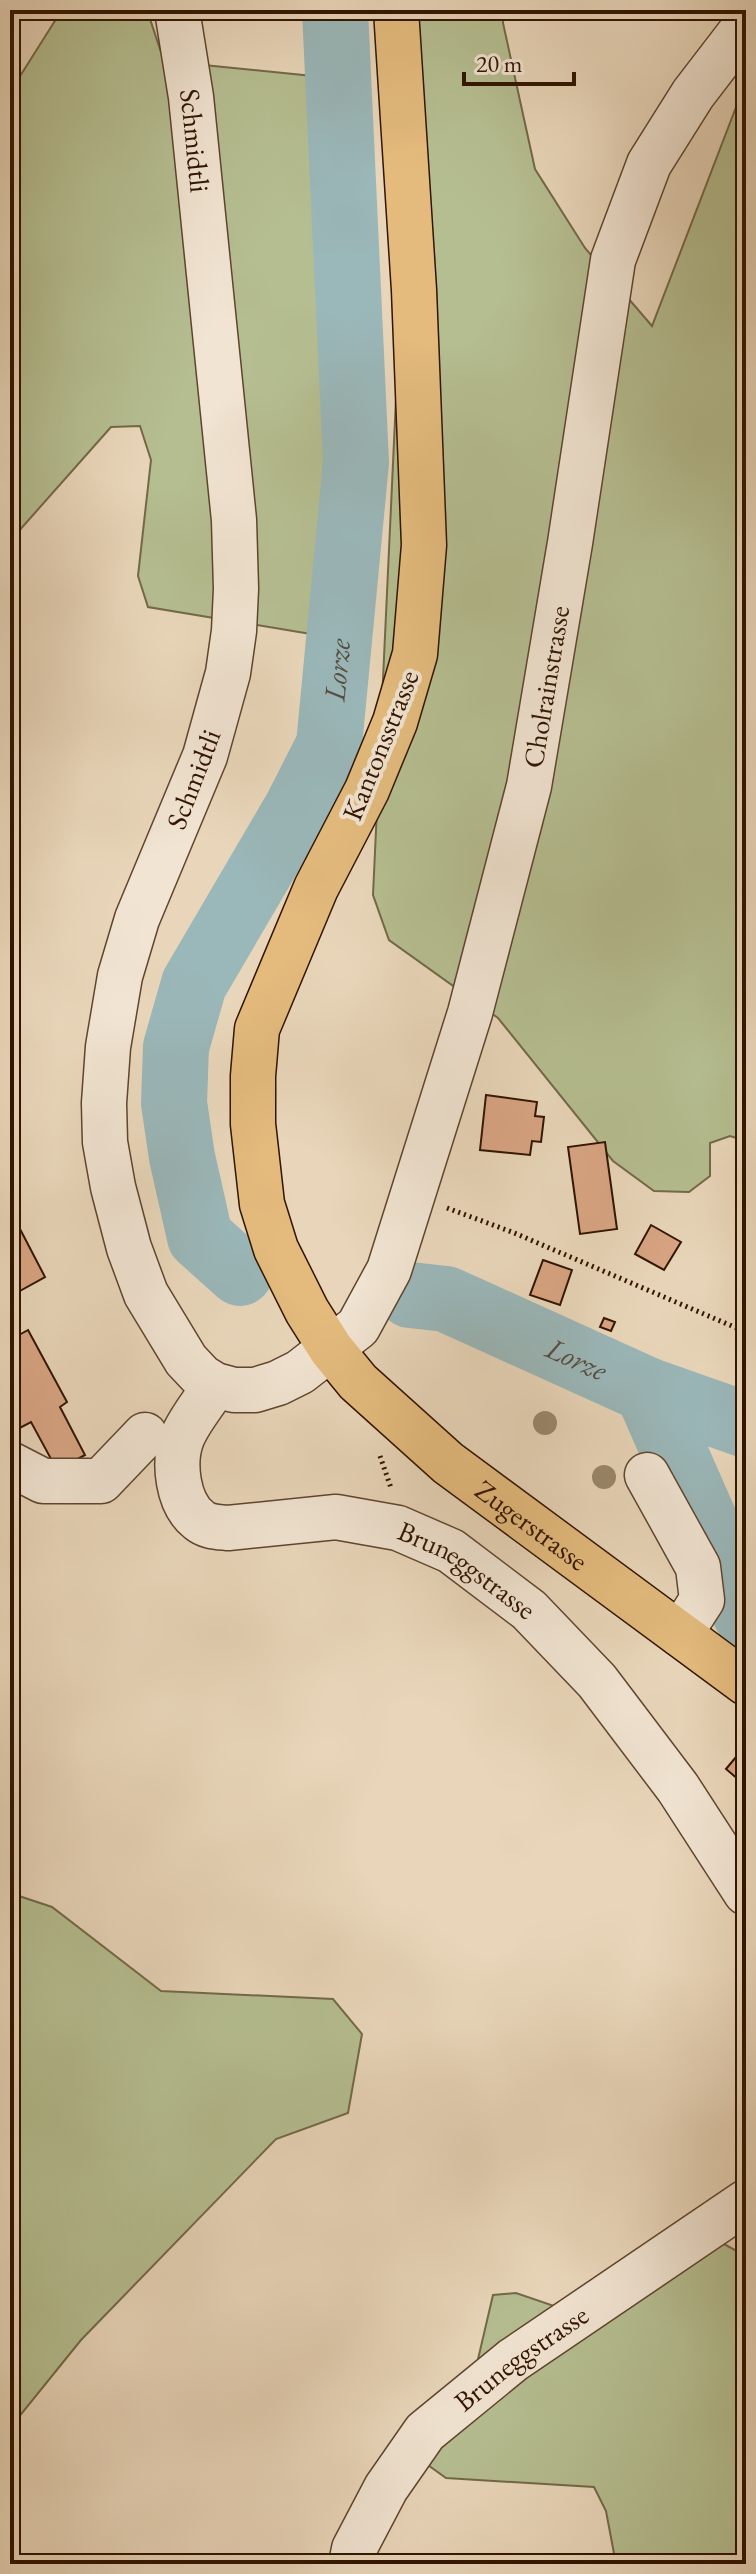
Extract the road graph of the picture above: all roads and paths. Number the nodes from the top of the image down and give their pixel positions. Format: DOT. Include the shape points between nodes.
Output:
graph roads {
  1 [pos="177,10"];
  2 [pos="396,10"];
  3 [pos="746,25"];
  4 [pos="413,1195"];
  5 [pos="746,1332"];
  6 [pos="331,1349"];
  7 [pos="215,1385"];
  8 [pos="394,1416"];
  9 [pos="145,1435"];
  10 [pos="10,1464"];
  11 [pos="647,1475"];
  12 [pos="424,1539"];
  13 [pos="680,1634"];
  14 [pos="746,1683"];
  15 [pos="746,1893"];
  16 [pos="746,2202"];
  17 [pos="351,2564"];
  1 -- 7 [label="street, Schmidtli" via="191,97 234,520 234,631 205,756 137,919 120,976 108,1047 105,1142 129,1248 146,1294 186,1360"];
  2 -- 6 [label="main road, Kantonsstrasse" via="424,545 415,654 367,790 316,888 257,1029 253,1076 262,1204 276,1249"];
  3 -- 4 [label="street, Cholrainstrasse" via="649,164 613,260 529,786 470,1013"];
  4 -- 5 [label="path"];
  4 -- 6 [label="street, Cholrainstrasse" via="389,1270 358,1327"];
  6 -- 7 [label="street" via="278,1383 255,1390"];
  6 -- 8 [label="main road, Zugerstrasse"];
  7 -- 12 [label="street, Bruneggstrasse" via="182,1438 179,1454 182,1494 198,1520 228,1528 336,1517 398,1528"];
  8 -- 12 [label="path" via="375,1441 388,1481"];
  8 -- 13 [label="main road, Zugerstrasse" via="448,1463"];
  9 -- 10 [label="street" via="101,1481 43,1481"];
  11 -- 13 [label="street" via="698,1567 702,1600"];
  12 -- 15 [label="street, Bruneggstrasse" via="451,1551 529,1610 597,1681 678,1788"];
  13 -- 14 [label="main road, Zugerstrasse"];
  16 -- 17 [label="street, Bruneggstrasse" via="513,2360 425,2432 386,2488"];
}
